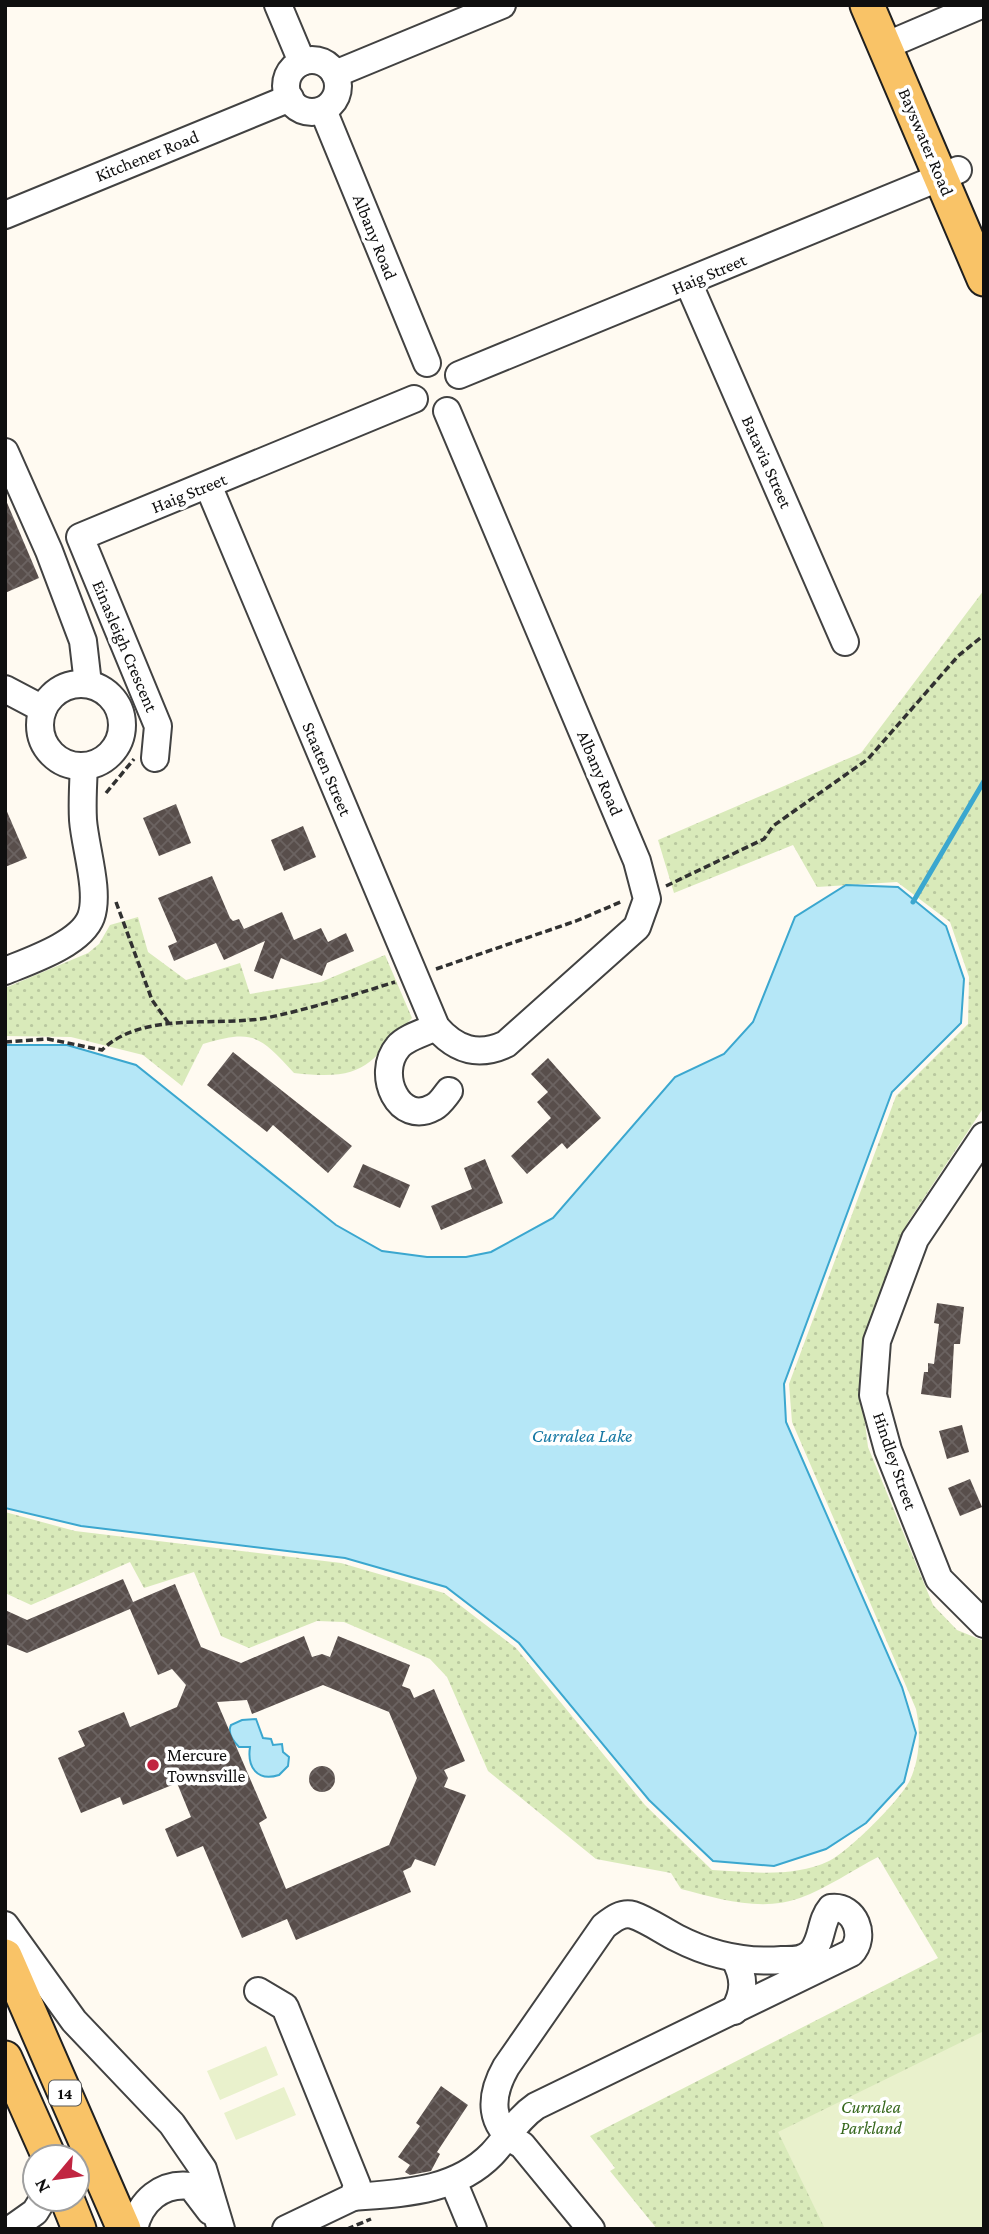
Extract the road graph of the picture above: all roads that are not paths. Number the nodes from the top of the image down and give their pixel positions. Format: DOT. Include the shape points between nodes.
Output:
graph roads {
  1 [pos="278,5"];
  2 [pos="502,5"];
  3 [pos="867,5"];
  4 [pos="889,5"];
  5 [pos="981,5"];
  6 [pos="893,42"];
  7 [pos="302,62"];
  8 [pos="335,74"];
  9 [pos="289,98"];
  10 [pos="323,110"];
  11 [pos="949,173"];
  12 [pos="5,215"];
  13 [pos="984,233"];
  14 [pos="984,279"];
  15 [pos="688,282"];
  16 [pos="427,363"];
  17 [pos="460,375"];
  18 [pos="414,399"];
  19 [pos="447,411"];
  20 [pos="5,452"];
  21 [pos="208,485"];
  22 [pos="80,537"];
  23 [pos="845,642"];
  24 [pos="88,684"];
  25 [pos="5,689"];
  26 [pos="43,709"];
  27 [pos="155,758"];
  28 [pos="84,766"];
  29 [pos="5,971"];
  30 [pos="436,1027"];
  31 [pos="456,1046"];
  32 [pos="449,1091"];
  33 [pos="984,1136"];
  34 [pos="984,1624"];
  35 [pos="5,1925"];
  36 [pos="5,1956"];
  37 [pos="734,1958"];
  38 [pos="258,1991"];
  39 [pos="734,2011"];
  40 [pos="5,2058"];
  41 [pos="506,2137"];
  42 [pos="43,2143"];
  43 [pos="453,2181"];
  44 [pos="354,2197"];
  45 [pos="32,2213"];
  46 [pos="312,2223"];
  47 [pos="11,2229"];
  48 [pos="124,2229"];
  49 [pos="134,2229"];
  50 [pos="220,2229"];
  51 [pos="286,2229"];
  52 [pos="473,2229"];
  53 [pos="591,2229"];
  1 -- 7 [label="street"];
  2 -- 8 [label="street"];
  3 -- 6 [label="main road, Bayswater Road"];
  4 -- 6 [label="main road, Bayswater Road"];
  5 -- 6 [label="street"];
  6 -- 11 [label="main road, Bayswater Road"];
  7 -- 8 [label="street" via="320,62"];
  7 -- 9 [label="street" via="289,74"];
  8 -- 10 [label="street" via="337,95"];
  9 -- 10 [label="street" via="302,110"];
  9 -- 12 [label="street, Kitchener Road"];
  10 -- 16 [label="street, Albany Road"];
  11 -- 13 [label="main road, Bayswater Road"];
  11 -- 14 [label="main road, Bayswater Road"];
  11 -- 15 [label="street, Haig Street"];
  15 -- 17 [label="street, Haig Street"];
  15 -- 23 [label="street, Batavia Street"];
  16 -- 17 [label="street" via="444,362"];
  16 -- 18 [label="street" via="414,375"];
  17 -- 19 [label="street" via="461,396"];
  18 -- 19 [label="street" via="427,411"];
  18 -- 21 [label="street, Haig Street"];
  19 -- 31 [label="street, Albany Road" via="637,861 646,893 637,927 506,1045 491,1051"];
  20 -- 24 [label="street, Einasleigh Crescent" via="83,641"];
  21 -- 22 [label="street, Haig Street"];
  21 -- 30 [label="street, Staaten Street"];
  22 -- 27 [label="street, Einasleigh Crescent" via="159,726"];
  24 -- 26 [label="street" via="63,687"];
  24 -- 28 [label="street" via="110,695 122,724 110,754"];
  25 -- 26 [label="street"];
  26 -- 28 [label="street" via="41,733 49,750 60,760"];
  28 -- 29 [label="street" via="91,918 59,948"];
  30 -- 31 [label="street, Staaten Street"];
  30 -- 32 [label="street" via="398,1046 388,1066 390,1089 403,1105 417,1111 435,1107"];
  33 -- 34 [label="street, Hindley Street" via="915,1240 877,1341 873,1395 888,1450 939,1579"];
  35 -- 50 [label="street" via="74,2021 172,2124 203,2169"];
  36 -- 48 [label="main road, 14"];
  37 -- 39 [label="street" via="743,1983"];
  37 -- 39 [label="street" via="803,1959 816,1946 824,1916 831,1908 848,1912 860,1937 851,1953"];
  37 -- 41 [label="street" via="692,1946 632,1914 618,1916 604,1926 496,2083 493,2112"];
  38 -- 44 [label="street" via="285,2007 357,2185"];
  39 -- 41 [label="street" via="536,2106 519,2118"];
  40 -- 42 [label="main road, 14"];
  41 -- 43 [label="street" via="491,2155"];
  41 -- 53 [label="street" via="522,2145"];
  43 -- 44 [label="street" via="408,2193"];
  43 -- 52 [label="street"];
  44 -- 46 [label="street"];
  45 -- 47 [label="street"];
  46 -- 51 [label="street"];
  49 -- 50 [label="street" via="147,2200 178,2184 191,2186 205,2201"];
}
